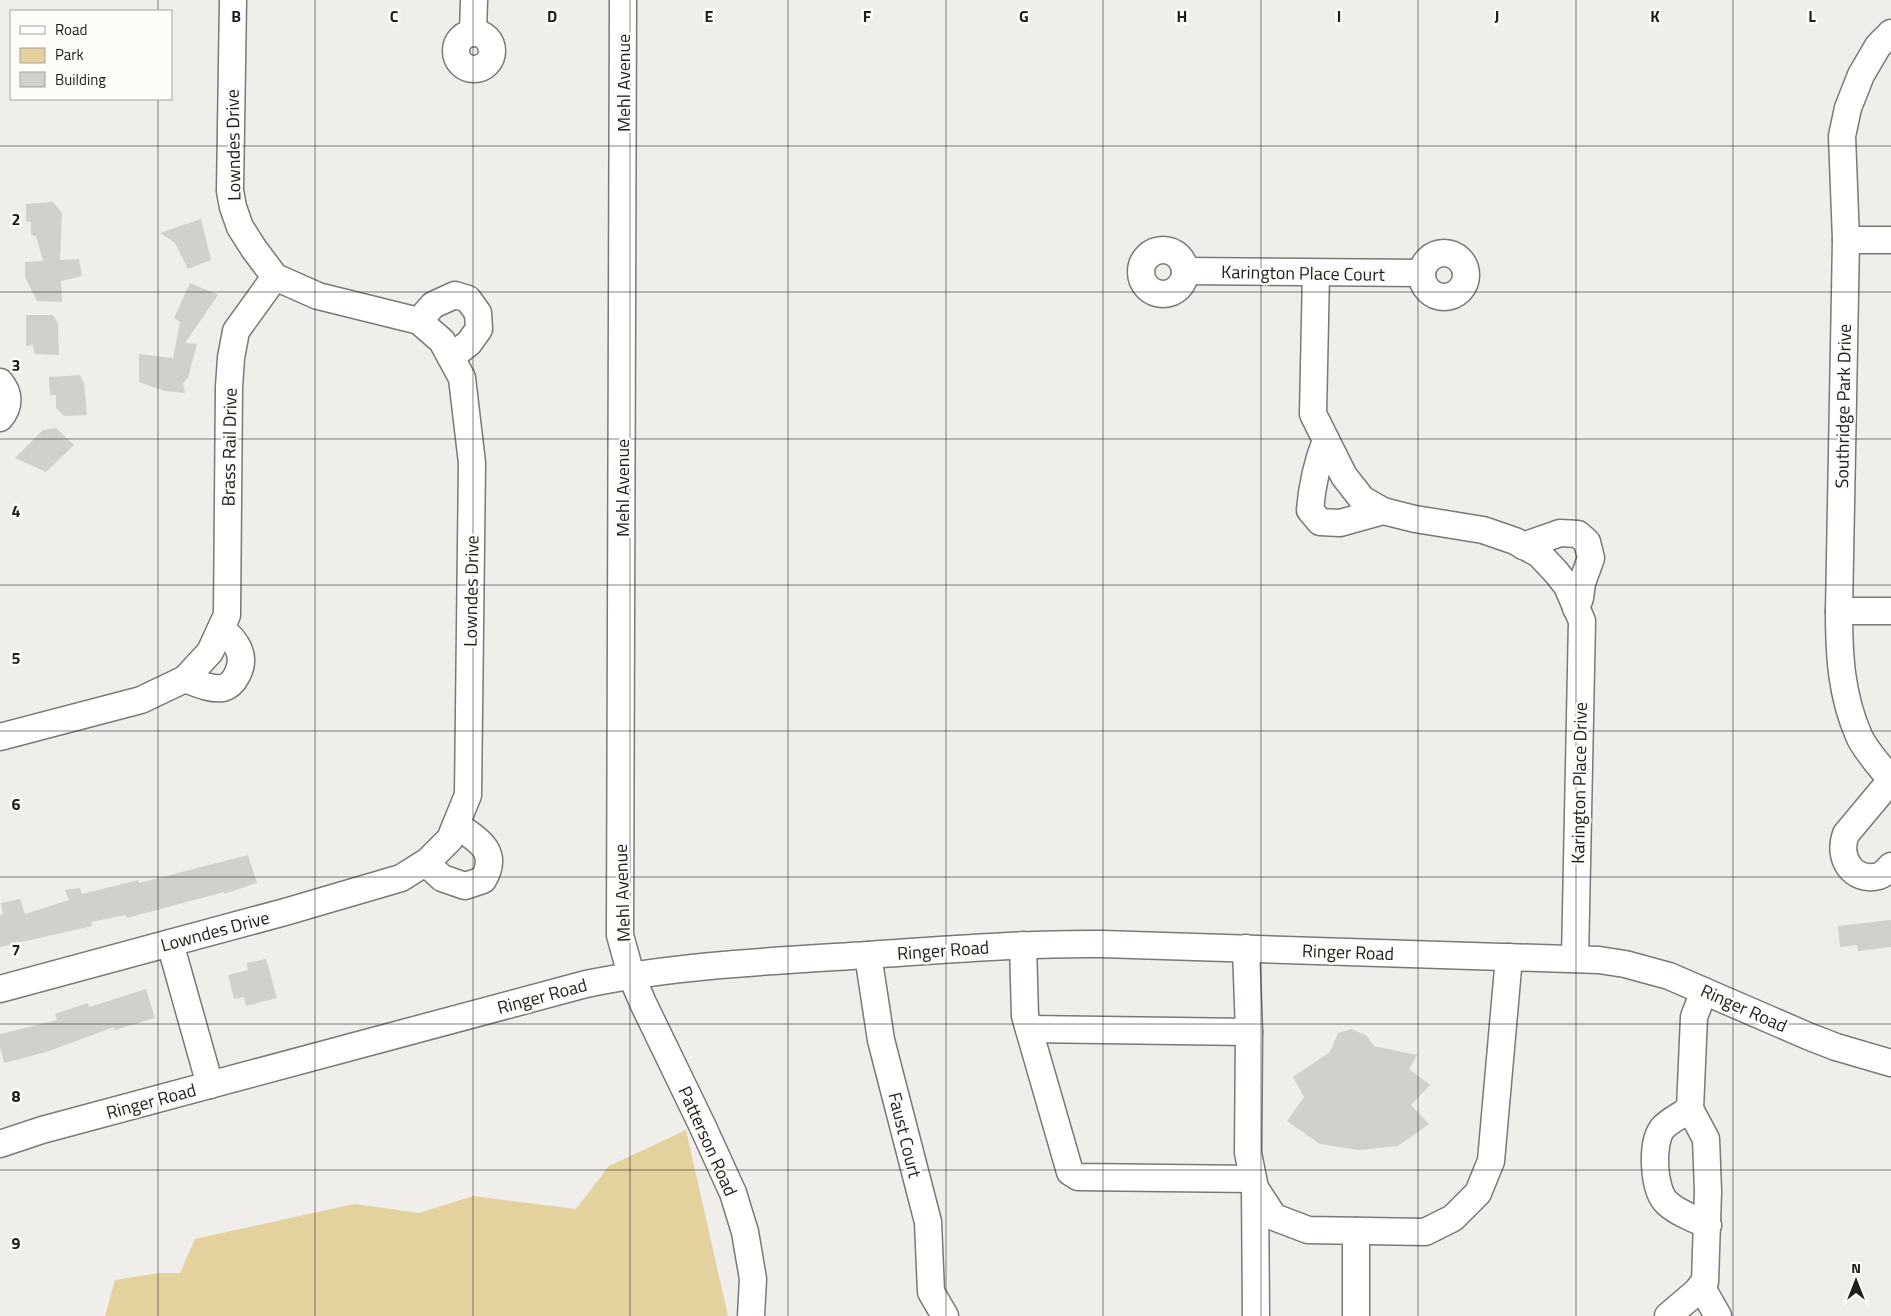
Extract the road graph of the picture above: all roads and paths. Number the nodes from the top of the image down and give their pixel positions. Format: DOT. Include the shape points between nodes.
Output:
graph roads {
  1 [pos="233,0"];
  2 [pos="474,0"];
  3 [pos="624,0"];
  4 [pos="473,32"];
  5 [pos="1891,33"];
  6 [pos="1846,240"];
  7 [pos="1891,240"];
  8 [pos="1185,271"];
  9 [pos="1316,273"];
  10 [pos="1422,274"];
  11 [pos="275,277"];
  12 [pos="420,321"];
  13 [pos="451,358"];
  14 [pos="0,382"];
  15 [pos="0,418"];
  16 [pos="1326,440"];
  17 [pos="1383,511"];
  18 [pos="1523,546"];
  19 [pos="1576,608"];
  20 [pos="1839,611"];
  21 [pos="1891,611"];
  22 [pos="221,629"];
  23 [pos="185,680"];
  24 [pos="0,737"];
  25 [pos="1891,780"];
  26 [pos="456,825"];
  27 [pos="426,863"];
  28 [pos="1891,866"];
  29 [pos="170,943"];
  30 [pos="1023,945"];
  31 [pos="1246,948"];
  32 [pos="868,955"];
  33 [pos="1510,956"];
  34 [pos="1575,959"];
  35 [pos="631,975"];
  36 [pos="0,989"];
  37 [pos="1704,991"];
  38 [pos="1029,1029"];
  39 [pos="1249,1032"];
  40 [pos="1891,1063"];
  41 [pos="210,1084"];
  42 [pos="1690,1108"];
  43 [pos="0,1144"];
  44 [pos="1254,1184"];
  45 [pos="1708,1225"];
  46 [pos="1356,1231"];
  47 [pos="1701,1286"];
  48 [pos="942,1315"];
  49 [pos="751,1316"];
  50 [pos="1256,1316"];
  51 [pos="1356,1316"];
  52 [pos="1668,1316"];
  53 [pos="1718,1316"];
  1 -- 11 [label="street, Lowndes Drive" via="230,191 240,227"];
  2 -- 4 [label="street"];
  3 -- 35 [label="street, Mehl Avenue" via="620,935"];
  5 -- 6 [label="street, Southridge Park Drive" via="1878,46 1861,75 1848,108 1842,136"];
  6 -- 7 [label="street"];
  6 -- 20 [label="street, Southridge Park Drive"];
  8 -- 9 [label="street, Karington Place Court"];
  9 -- 10 [label="street, Karington Place Court"];
  9 -- 16 [label="street, Karington Place Drive" via="1313,414"];
  11 -- 12 [label="street, Lowndes Drive" via="318,296"];
  11 -- 22 [label="street, Brass Rail Drive" via="236,331 230,358 227,615"];
  12 -- 13 [label="street, Lowndes Drive" via="442,341"];
  12 -- 13 [label="street" via="433,305 455,295 468,299 478,313 478,329 469,343"];
  13 -- 26 [label="street, Lowndes Drive" via="462,378 472,463 468,795"];
  14 -- 15 [label="street" via="6,388 8,404"];
  16 -- 17 [label="street, Karington Place Drive" via="1344,476 1362,498"];
  16 -- 17 [label="street, Karington Place Drive" via="1312,486 1310,510 1320,522 1340,523"];
  17 -- 18 [label="street, Karington Place Drive" via="1483,530"];
  18 -- 19 [label="street, Karington Place Drive" via="1539,554 1556,572 1567,586"];
  18 -- 19 [label="street, Karington Place Drive" via="1560,533 1578,534 1587,542 1591,558"];
  19 -- 34 [label="street, Karington Place Drive" via="1582,621"];
  20 -- 21 [label="street"];
  20 -- 25 [label="street, Southridge Park Drive" via="1839,656 1846,699 1860,738"];
  22 -- 23 [label="street, Brass Rail Drive" via="210,652"];
  22 -- 23 [label="street" via="230,635 242,656 233,683 223,688"];
  23 -- 24 [label="street, Brass Rail Drive" via="141,700"];
  25 -- 28 [label="street, Southridge Park Drive" via="1846,834 1842,851 1844,860 1858,874 1881,876"];
  26 -- 27 [label="street, Lowndes Drive" via="450,839"];
  26 -- 27 [label="street" via="481,843 488,854 490,868 483,880 465,886 442,878"];
  27 -- 29 [label="street, Lowndes Drive" via="401,878"];
  29 -- 36 [label="street, Lowndes Drive"];
  29 -- 41 [label="street"];
  30 -- 31 [label="street, Ringer Road"];
  30 -- 32 [label="street, Ringer Road"];
  30 -- 38 [label="street" via="1025,1016"];
  31 -- 33 [label="street, Ringer Road"];
  31 -- 39 [label="street"];
  32 -- 35 [label="street, Ringer Road"];
  32 -- 48 [label="street, Faust Court" via="881,1040 928,1222 931,1292"];
  33 -- 34 [label="street, Ringer Road"];
  33 -- 46 [label="street" via="1491,1160 1478,1193 1454,1218 1425,1232"];
  34 -- 37 [label="street, Ringer Road" via="1650,970"];
  35 -- 41 [label="street, Ringer Road" via="586,984"];
  35 -- 49 [label="street, Patterson Road" via="733,1193 745,1232 753,1278"];
  37 -- 40 [label="street, Ringer Road" via="1836,1047"];
  37 -- 42 [label="street" via="1694,1017"];
  38 -- 39 [label="street"];
  38 -- 44 [label="street" via="1070,1172 1078,1177"];
  39 -- 44 [label="street" via="1248,1153"];
  41 -- 43 [label="street, Ringer Road"];
  42 -- 45 [label="street" via="1706,1139"];
  42 -- 45 [label="street" via="1662,1130 1656,1150 1658,1190 1666,1202"];
  44 -- 46 [label="street" via="1274,1217 1308,1230"];
  44 -- 50 [label="street"];
  45 -- 47 [label="street" via="1705,1282"];
  46 -- 51 [label="street"];
  47 -- 52 [label="street"];
  47 -- 53 [label="street"];
}
